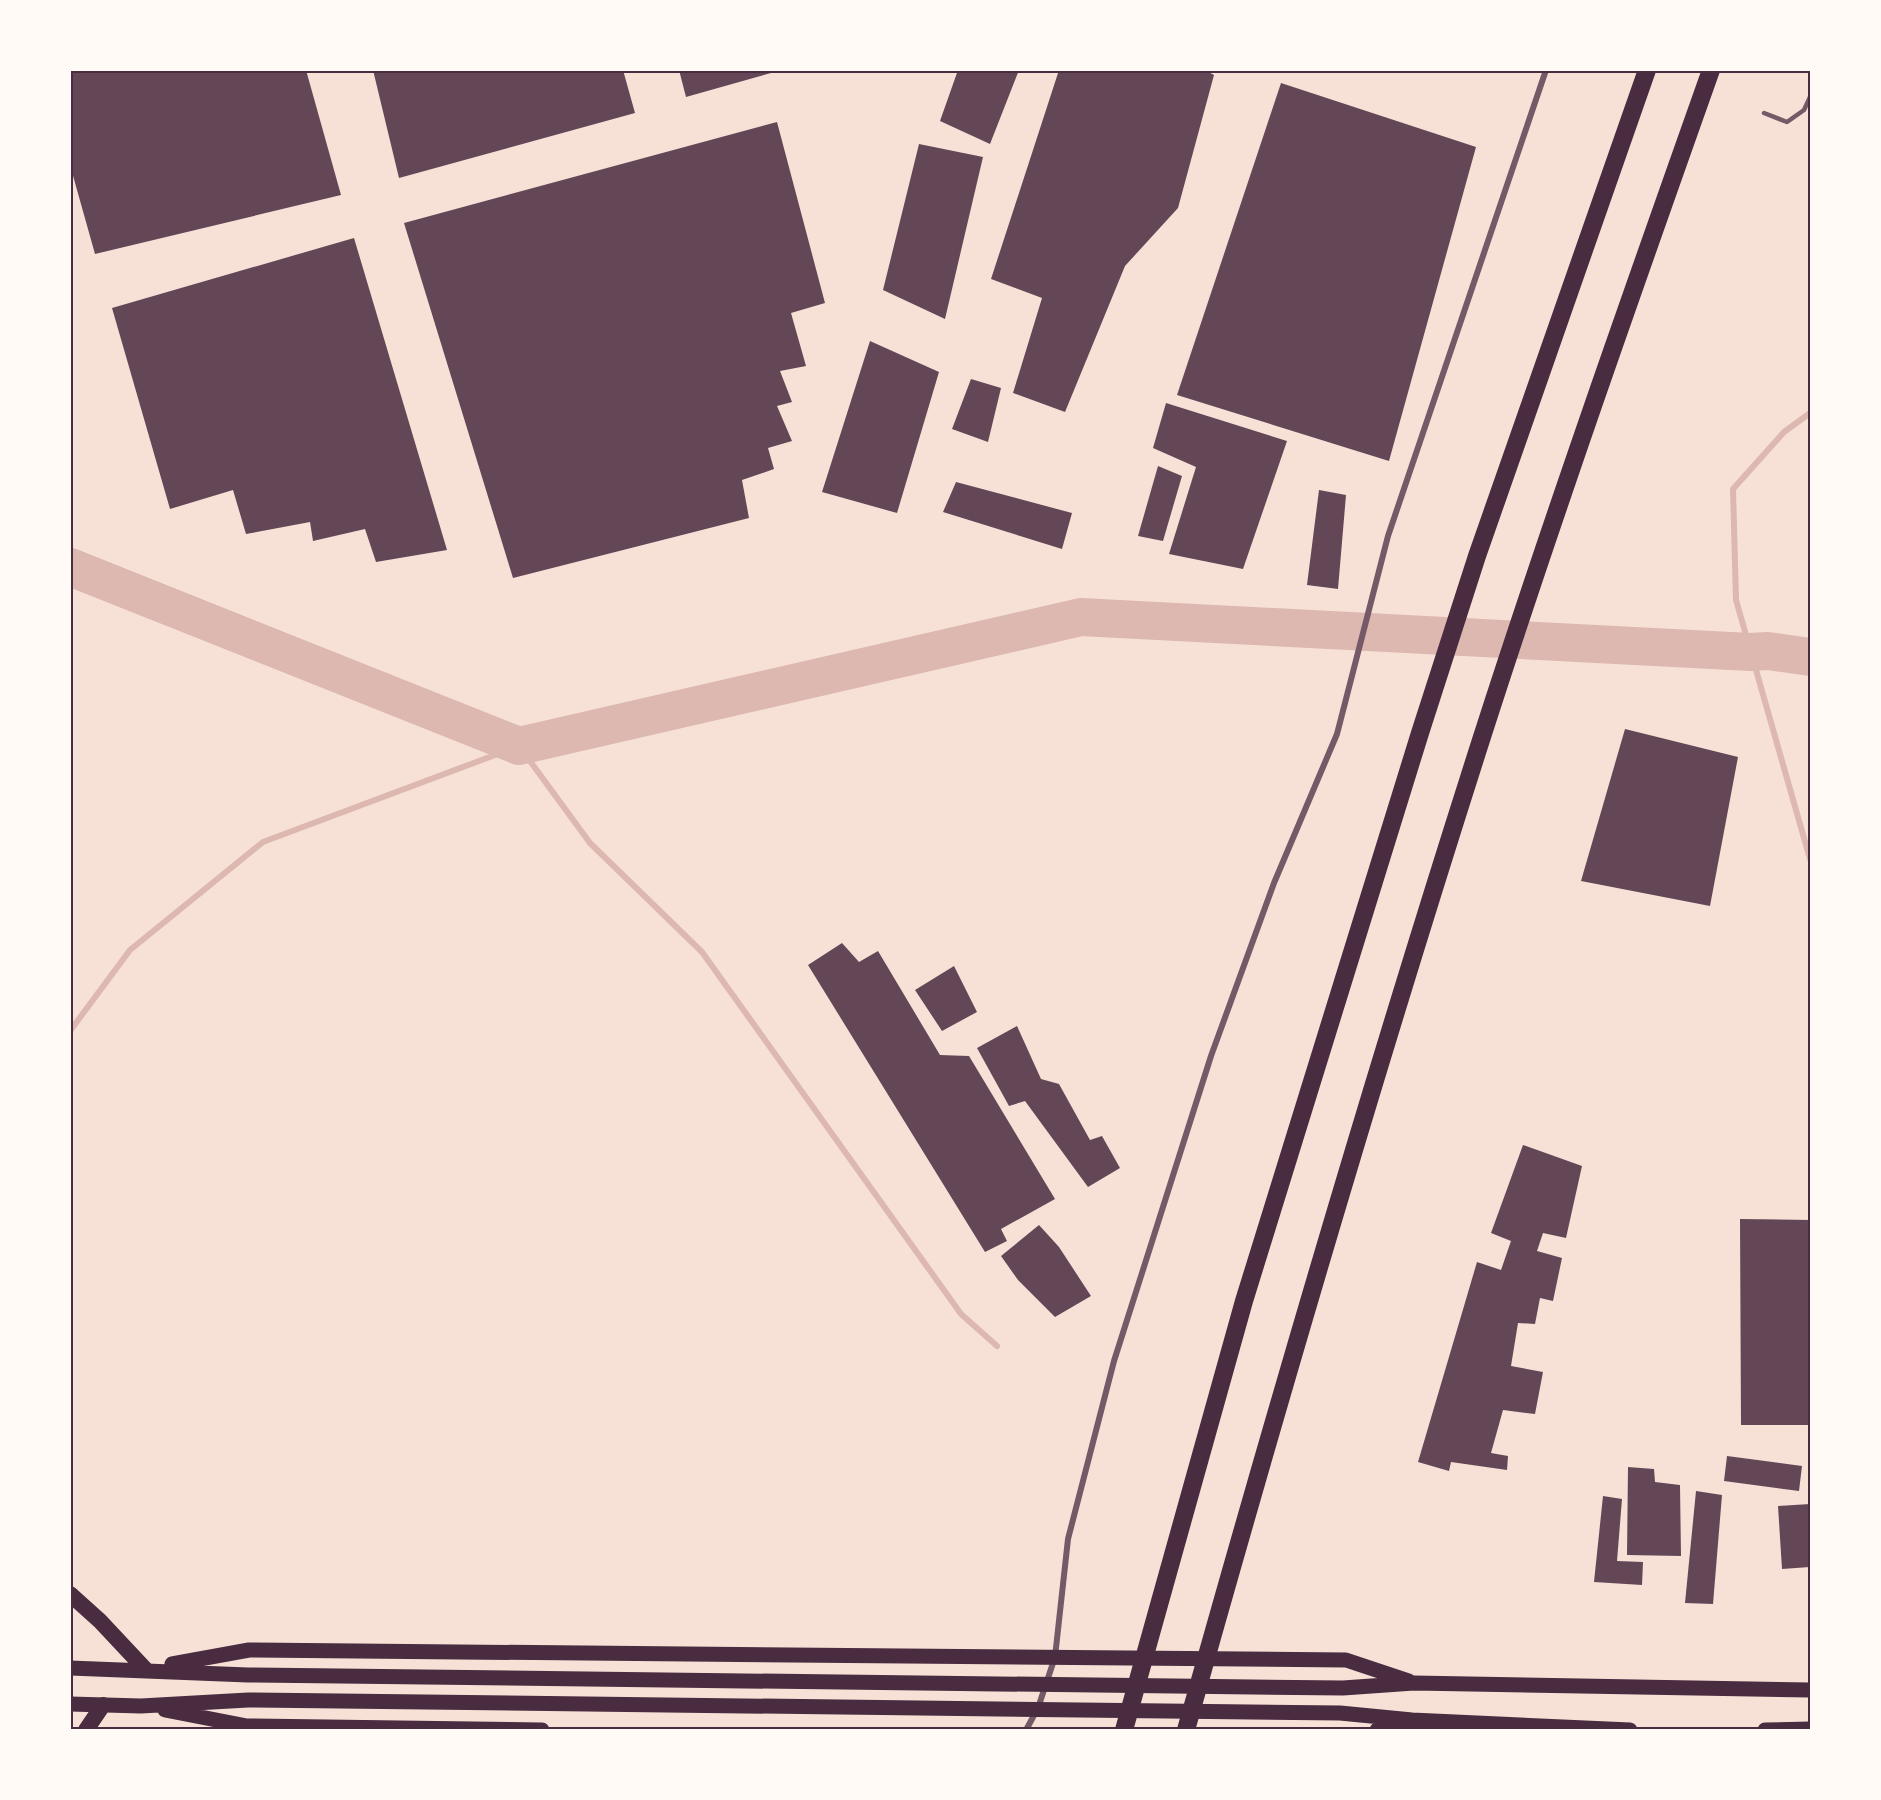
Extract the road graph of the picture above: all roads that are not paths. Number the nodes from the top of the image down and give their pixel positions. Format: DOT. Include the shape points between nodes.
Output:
graph roads {
  1 [pos="1546,70"];
  2 [pos="1647,70"];
  3 [pos="1711,70"];
  4 [pos="1810,97"];
  5 [pos="1764,113"];
  6 [pos="70,1594"];
  7 [pos="1055,1657"];
  8 [pos="70,1668"];
  9 [pos="144,1670"];
  10 [pos="1414,1683"];
  11 [pos="1046,1684"];
  12 [pos="1810,1690"];
  13 [pos="70,1704"];
  14 [pos="103,1705"];
  15 [pos="141,1706"];
  16 [pos="1038,1708"];
  17 [pos="1412,1720"];
  18 [pos="1810,1729"];
  19 [pos="86,1730"];
  20 [pos="542,1730"];
  21 [pos="1026,1730"];
  22 [pos="1124,1730"];
  23 [pos="1186,1730"];
  24 [pos="1377,1730"];
  25 [pos="1630,1730"];
  26 [pos="1766,1730"];
  1 -- 7 [label="street" via="1388,536 1336,734 1211,1056 1114,1361 1068,1539"];
  2 -- 22 [label="highway" via="1420,733 1244,1301"];
  3 -- 23 [label="highway" via="1482,736 1304,1314"];
  4 -- 5 [label="lane" via="1804,110 1786,122"];
  6 -- 9 [label="highway"];
  7 -- 9 [label="main road" via="249,1650"];
  7 -- 10 [label="main road" via="1346,1660"];
  7 -- 11 [label="street"];
  8 -- 9 [label="main road"];
  9 -- 11 [label="main road" via="248,1675"];
  10 -- 11 [label="main road" via="1343,1688"];
  10 -- 12 [label="main road"];
  11 -- 16 [label="street"];
  13 -- 14 [label="main road"];
  14 -- 15 [label="main road"];
  14 -- 19 [label="highway"];
  15 -- 16 [label="main road" via="260,1700"];
  15 -- 20 [label="main road" via="247,1726"];
  16 -- 17 [label="main road" via="1340,1713"];
  16 -- 21 [label="street"];
  17 -- 24 [label="main road"];
  17 -- 25 [label="main road"];
  18 -- 26 [label="main road"];
}
